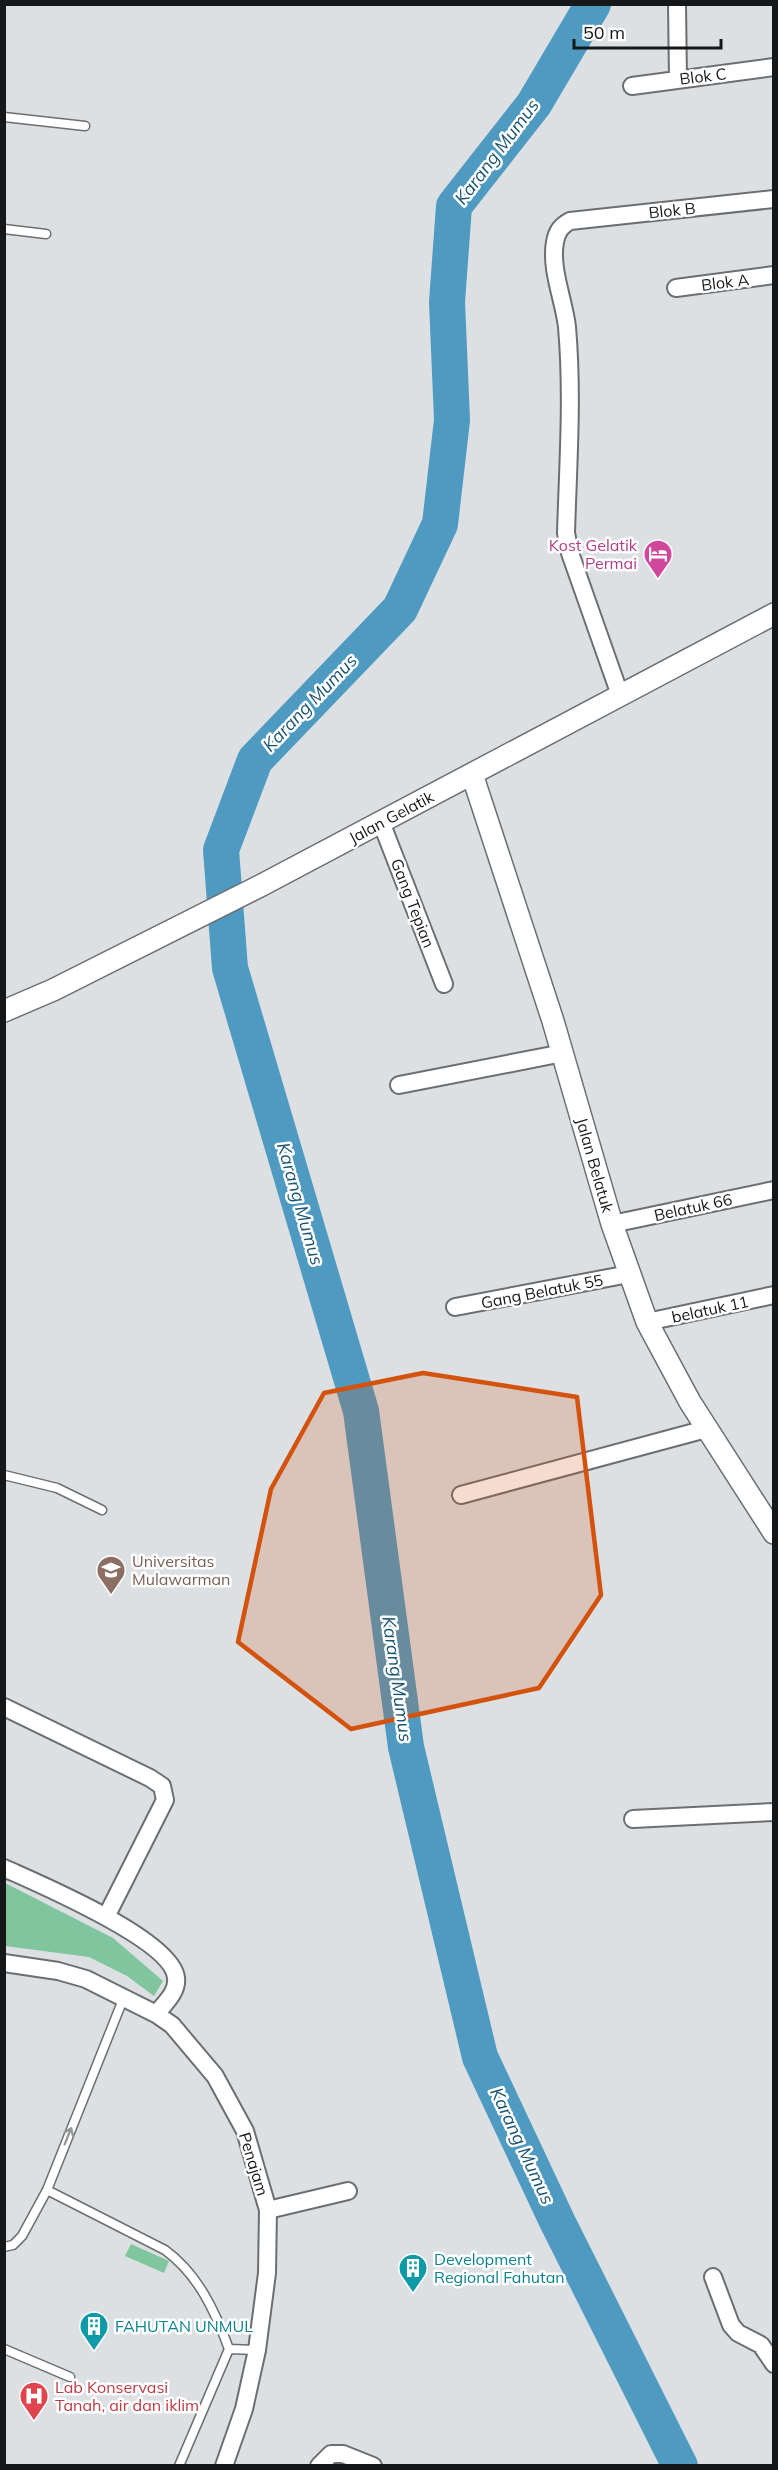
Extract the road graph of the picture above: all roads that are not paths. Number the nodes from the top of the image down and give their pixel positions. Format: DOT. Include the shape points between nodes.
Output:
graph roads {
  1 [pos="677,4"];
  2 [pos="774,67"];
  3 [pos="678,78"];
  4 [pos="632,86"];
  5 [pos="4,117"];
  6 [pos="85,126"];
  7 [pos="774,199"];
  8 [pos="4,229"];
  9 [pos="46,234"];
  10 [pos="774,275"];
  11 [pos="676,288"];
  12 [pos="774,614"];
  13 [pos="620,695"];
  14 [pos="471,774"];
  15 [pos="381,822"];
  16 [pos="444,984"];
  17 [pos="4,1011"];
  18 [pos="563,1053"];
  19 [pos="399,1085"];
  20 [pos="774,1191"];
  21 [pos="612,1224"];
  22 [pos="629,1274"];
  23 [pos="774,1295"];
  24 [pos="455,1307"];
  25 [pos="647,1322"];
  26 [pos="706,1429"];
  27 [pos="4,1475"];
  28 [pos="461,1495"];
  29 [pos="102,1510"];
  30 [pos="772,1529"];
  31 [pos="4,1707"];
  32 [pos="774,1812"];
  33 [pos="633,1819"];
  34 [pos="4,1868"];
  35 [pos="106,1917"];
  36 [pos="4,1963"];
  37 [pos="124,1997"];
  38 [pos="156,2014"];
  39 [pos="46,2190"];
  40 [pos="348,2191"];
  41 [pos="268,2210"];
  42 [pos="4,2247"];
  43 [pos="713,2277"];
  44 [pos="4,2349"];
  45 [pos="229,2349"];
  46 [pos="257,2350"];
  47 [pos="774,2364"];
  48 [pos="70,2378"];
  49 [pos="179,2466"];
  50 [pos="224,2466"];
  51 [pos="319,2466"];
  52 [pos="372,2466"];
  1 -- 3 [label="street"];
  2 -- 3 [label="street, Blok C"];
  3 -- 4 [label="street, Blok C"];
  5 -- 6 [label="lane"];
  7 -- 13 [label="street, Blok B" via="570,221 562,226 555,244 567,326 570,391 566,533"];
  8 -- 9 [label="lane"];
  10 -- 11 [label="street, Blok A"];
  12 -- 13 [label="street, Jalan Gelatik"];
  13 -- 14 [label="street, Jalan Gelatik"];
  14 -- 15 [label="street, Jalan Gelatik"];
  14 -- 18 [label="street, Jalan Belatuk"];
  15 -- 16 [label="street, Gang Tepian"];
  15 -- 17 [label="street, Jalan Gelatik" via="53,990"];
  18 -- 19 [label="street"];
  18 -- 21 [label="street, Jalan Belatuk"];
  20 -- 21 [label="street, Belatuk 66"];
  21 -- 22 [label="street, Jalan Belatuk"];
  22 -- 24 [label="street, Gang Belatuk 55"];
  22 -- 25 [label="street, Jalan Belatuk"];
  23 -- 25 [label="street, belatuk 11"];
  25 -- 26 [label="street, Jalan Belatuk"];
  26 -- 28 [label="street"];
  26 -- 30 [label="street, Jalan Belatuk"];
  27 -- 29 [label="lane" via="57,1488"];
  31 -- 35 [label="street" via="162,1786 165,1800"];
  32 -- 33 [label="street"];
  34 -- 35 [label="street"];
  35 -- 38 [label="street" via="151,1946 174,1968 175,1990"];
  36 -- 37 [label="street, Penajam" via="87,1979"];
  37 -- 38 [label="street, Penajam"];
  39 -- 37 [label="lane, one-way"];
  38 -- 41 [label="street, Penajam" via="172,2025 215,2076 245,2131"];
  39 -- 42 [label="lane" via="22,2236 13,2246"];
  39 -- 45 [label="lane" via="180,2261 202,2291"];
  40 -- 41 [label="street"];
  41 -- 46 [label="street, Penajam" via="267,2273"];
  43 -- 47 [label="street" via="731,2325 761,2345"];
  44 -- 48 [label="lane"];
  45 -- 46 [label="lane"];
  45 -- 49 [label="lane"];
  46 -- 50 [label="street, Penajam" via="244,2409"];
  51 -- 52 [label="street" via="331,2454 343,2454"];
}
